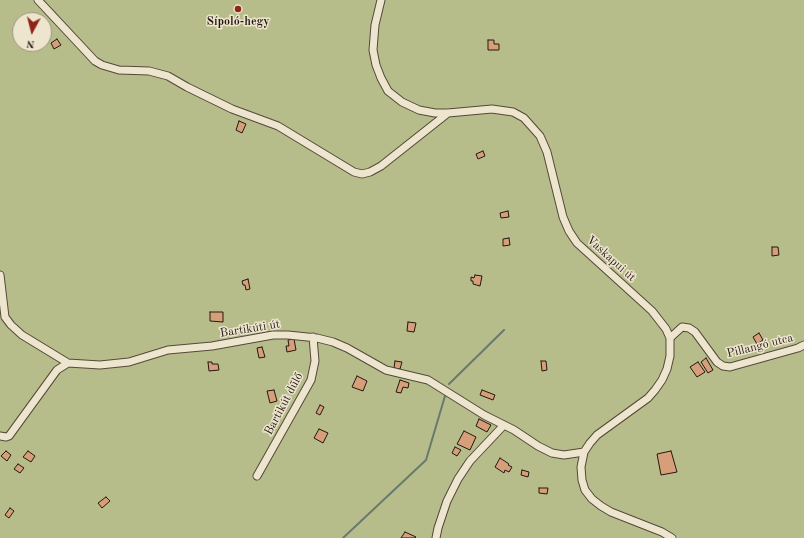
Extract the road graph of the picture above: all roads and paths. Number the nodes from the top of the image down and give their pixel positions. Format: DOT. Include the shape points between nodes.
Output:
graph roads {
  1 [pos="38,0"];
  2 [pos="381,0"];
  3 [pos="448,113"];
  4 [pos="0,275"];
  5 [pos="313,337"];
  6 [pos="670,338"];
  7 [pos="804,345"];
  8 [pos="68,363"];
  9 [pos="504,425"];
  10 [pos="0,436"];
  11 [pos="584,452"];
  12 [pos="257,476"];
  13 [pos="436,538"];
  14 [pos="672,538"];
  1 -- 3 [label="street" via="95,61 102,65 119,70 149,71 168,76 232,109 278,126 354,172 362,174 381,166"];
  2 -- 3 [label="street, Vaskapui út" via="373,50 388,91 402,102 419,110"];
  3 -- 6 [label="street, Vaskapui út" via="502,110 513,112 530,124 540,136 547,152 563,217 569,231 577,243 652,311"];
  4 -- 8 [label="street" via="5,317 22,335"];
  5 -- 8 [label="street, Bartikúti út" via="273,335 212,346 168,350 130,362 100,366"];
  5 -- 9 [label="street, Bartikúti út" via="347,348 386,370 428,380"];
  5 -- 12 [label="street, Bartikút dűlő" via="315,361 311,380"];
  6 -- 7 [label="street, Pillangó utca" via="682,328 689,328 718,362 730,367"];
  6 -- 11 [label="street" via="667,369 656,390 597,435"];
  8 -- 10 [label="street" via="57,370 9,436"];
  9 -- 11 [label="street, Bartikúti út" via="552,453 564,455"];
  9 -- 13 [label="street" via="470,461 458,479 447,501"];
  11 -- 14 [label="street" via="582,480 585,490 592,499 611,512"];
}
